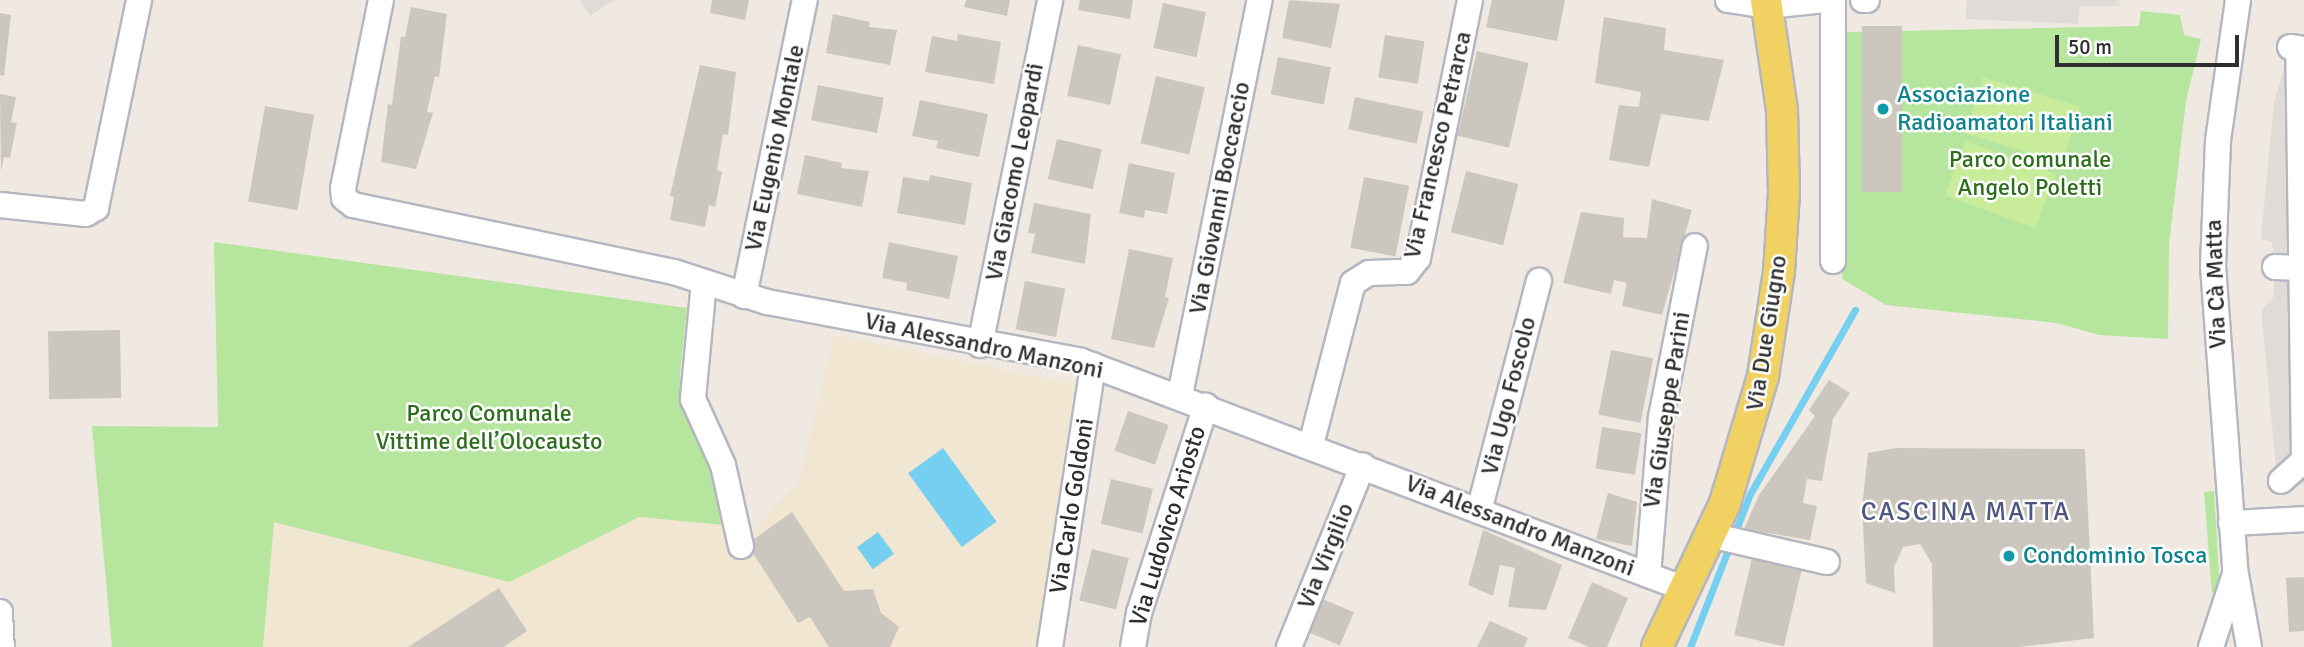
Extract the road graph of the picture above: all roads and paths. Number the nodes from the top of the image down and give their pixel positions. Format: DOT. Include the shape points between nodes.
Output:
graph roads {
  1 [pos="139,0"];
  2 [pos="381,0"];
  3 [pos="805,0"];
  4 [pos="1050,0"];
  5 [pos="1259,0"];
  6 [pos="1470,0"];
  7 [pos="1728,0"];
  8 [pos="1825,0"];
  9 [pos="1833,0"];
  10 [pos="2238,0"];
  11 [pos="1767,3"];
  12 [pos="2290,47"];
  13 [pos="0,205"];
  14 [pos="1695,246"];
  15 [pos="1833,261"];
  16 [pos="2275,267"];
  17 [pos="2301,268"];
  18 [pos="1539,281"];
  19 [pos="704,282"];
  20 [pos="744,296"];
  21 [pos="980,345"];
  22 [pos="1093,365"];
  23 [pos="1180,395"];
  24 [pos="1206,406"];
  25 [pos="1311,445"];
  26 [pos="1363,465"];
  27 [pos="2281,481"];
  28 [pos="1479,510"];
  29 [pos="2304,519"];
  30 [pos="2231,523"];
  31 [pos="1726,541"];
  32 [pos="741,546"];
  33 [pos="1827,562"];
  34 [pos="2235,569"];
  35 [pos="1648,575"];
  36 [pos="1685,589"];
  37 [pos="0,612"];
  38 [pos="2,647"];
  39 [pos="1050,647"];
  40 [pos="1133,647"];
  41 [pos="1289,647"];
  42 [pos="1657,647"];
  43 [pos="2211,647"];
  44 [pos="2218,647"];
  45 [pos="2233,647"];
  46 [pos="2249,647"];
  1 -- 13 [label="street" via="98,205 93,211"];
  2 -- 19 [label="street, Via Alessandro Manzoni" via="344,198 354,205"];
  3 -- 20 [label="street, Via Eugenio Montale"];
  4 -- 21 [label="street, Via Giacomo Leopardi"];
  5 -- 23 [label="street, Via Giovanni Boccaccio"];
  6 -- 25 [label="street, Via Francesco Petrarca" via="1418,258 1407,272 1358,275 1353,283"];
  7 -- 11 [label="street"];
  8 -- 11 [label="street"];
  9 -- 15 [label="street"];
  10 -- 30 [label="street, Via Cà Matta" via="2218,141 2213,266"];
  11 -- 31 [label="main road, Via Due Giugno" via="1783,132 1779,272 1757,406 1732,485"];
  12 -- 17 [label="street" via="2298,48"];
  14 -- 35 [label="street, Via Giuseppe Parini" via="1661,417"];
  16 -- 17 [label="street"];
  17 -- 27 [label="street" via="2304,460"];
  18 -- 28 [label="street, Via Ugo Foscolo"];
  19 -- 20 [label="street, Via Alessandro Manzoni"];
  19 -- 32 [label="street" via="693,399 723,465"];
  20 -- 21 [label="street, Via Alessandro Manzoni"];
  21 -- 22 [label="street, Via Alessandro Manzoni"];
  22 -- 23 [label="street, Via Alessandro Manzoni"];
  22 -- 39 [label="street, Via Carlo Goldoni"];
  23 -- 24 [label="street, Via Alessandro Manzoni"];
  24 -- 25 [label="street, Via Alessandro Manzoni"];
  24 -- 40 [label="street, Via Ludovico Ariosto" via="1157,551"];
  25 -- 26 [label="street, Via Alessandro Manzoni"];
  26 -- 28 [label="street, Via Alessandro Manzoni"];
  26 -- 41 [label="street, Via Virgilio"];
  28 -- 35 [label="street, Via Alessandro Manzoni"];
  29 -- 30 [label="street"];
  30 -- 34 [label="street, Via Cà Matta"];
  31 -- 33 [label="street"];
  31 -- 36 [label="main road, Via Due Giugno"];
  34 -- 43 [label="street, Via Cà Matta"];
  34 -- 46 [label="street, Via Cà Matta"];
  35 -- 36 [label="street, Via Alessandro Manzoni"];
  36 -- 42 [label="main road, Via Due Giugno"];
  37 -- 38 [label="street"];
  44 -- 45 [label="street"];
}
